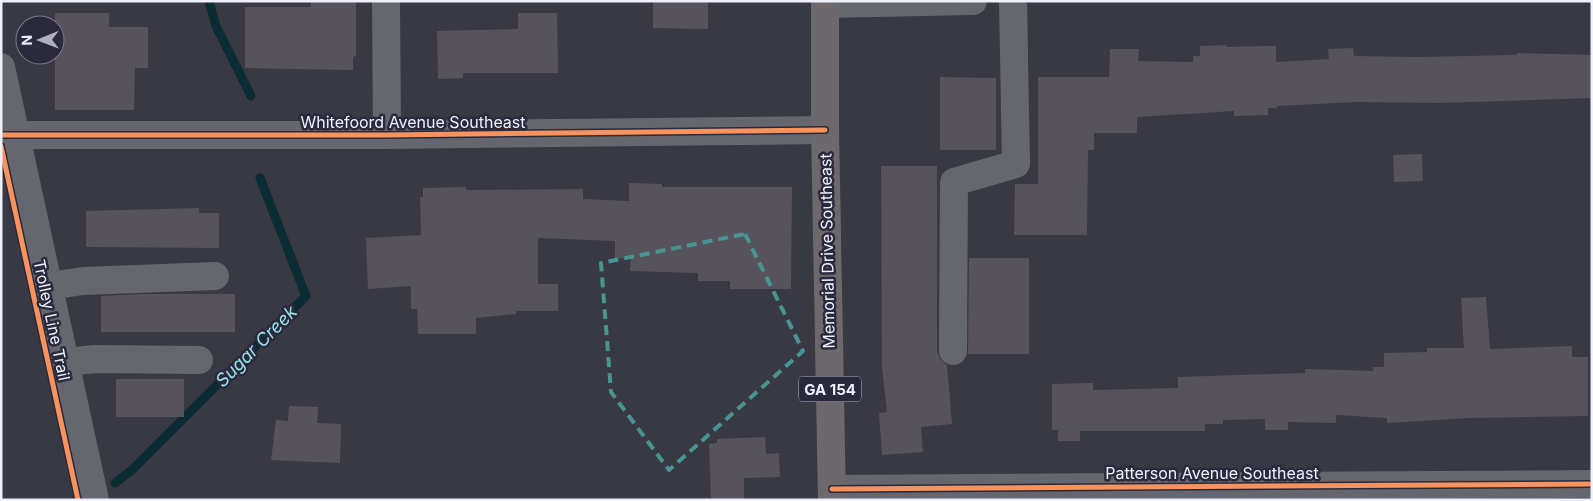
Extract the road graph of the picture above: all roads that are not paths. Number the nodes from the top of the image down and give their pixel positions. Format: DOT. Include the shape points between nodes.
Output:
graph roads {
  1 [pos="386,1"];
  2 [pos="974,1"];
  3 [pos="1013,1"];
  4 [pos="825,3"];
  5 [pos="1,67"];
  6 [pos="825,130"];
  7 [pos="387,135"];
  8 [pos="9,136"];
  9 [pos="215,276"];
  10 [pos="49,286"];
  11 [pos="953,351"];
  12 [pos="199,360"];
  13 [pos="66,362"];
  14 [pos="1592,484"];
  15 [pos="832,494"];
  16 [pos="95,500"];
  1 -- 7 [label="street"];
  2 -- 4 [label="street"];
  3 -- 11 [label="street" via="1016,164 954,182"];
  4 -- 6 [label="main road, Memorial Drive Southeast / GA 154"];
  5 -- 8 [label="street"];
  6 -- 7 [label="street, Whitefoord Avenue Southeast"];
  6 -- 15 [label="main road, Memorial Drive Southeast / GA 154"];
  7 -- 8 [label="street, Whitefoord Avenue Southeast"];
  8 -- 10 [label="street"];
  9 -- 10 [label="street" via="83,281"];
  10 -- 13 [label="street"];
  12 -- 13 [label="street" via="94,359"];
  13 -- 16 [label="street"];
  14 -- 15 [label="street, Patterson Avenue Southeast"];
}
